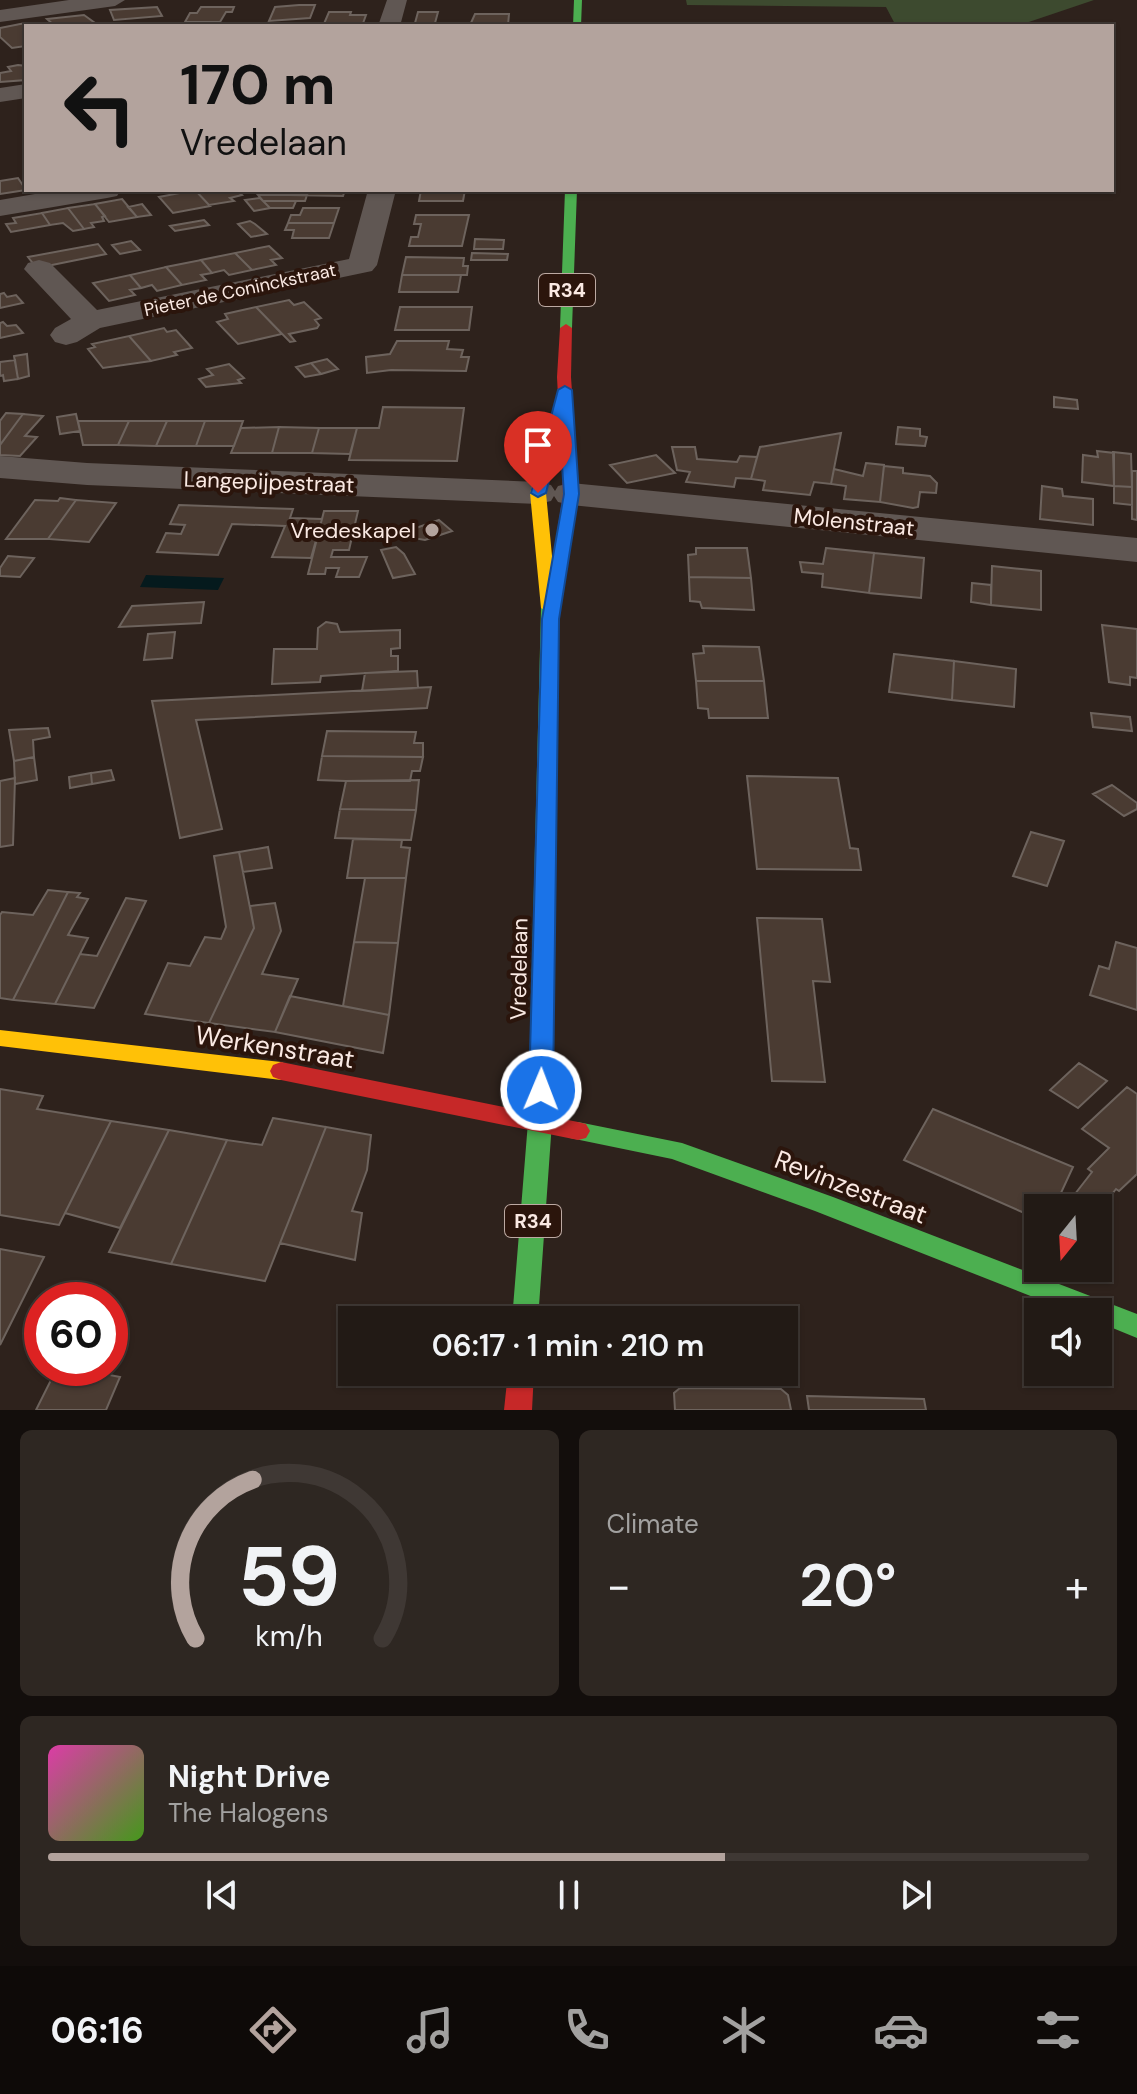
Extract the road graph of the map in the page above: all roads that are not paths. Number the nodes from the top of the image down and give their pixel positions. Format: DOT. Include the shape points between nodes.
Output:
graph roads {
  1 [pos="115,0"];
  2 [pos="397,0"];
  3 [pos="578,0"];
  4 [pos="0,16"];
  5 [pos="390,24"];
  6 [pos="577,24"];
  7 [pos="24,91"];
  8 [pos="0,95"];
  9 [pos="95,192"];
  10 [pos="381,192"];
  11 [pos="571,192"];
  12 [pos="0,208"];
  13 [pos="39,269"];
  14 [pos="565,390"];
  15 [pos="0,467"];
  16 [pos="555,493"];
  17 [pos="1137,550"];
  18 [pos="550,619"];
  19 [pos="0,1038"];
  20 [pos="540,1122"];
  21 [pos="526,1306"];
  22 [pos="1137,1326"];
  23 [pos="520,1386"];
  24 [pos="518,1410"];
  1 -- 4 [label="street"];
  2 -- 5 [label="street"];
  3 -- 6 [label="main road"];
  7 -- 8 [label="street"];
  9 -- 12 [label="street"];
  10 -- 13 [label="street, Pieter de Coninckstraat" via="362,265 78,328"];
  11 -- 14 [label="main road, Vredelaan / R34"];
  14 -- 16 [label="main road, Vredelaan / R34"];
  14 -- 16 [label="main road, Vredelaan / R34"];
  15 -- 16 [label="street, Langepijpestraat"];
  16 -- 17 [label="street, Molenstraat"];
  16 -- 18 [label="main road, Vredelaan / R34"];
  16 -- 18 [label="main road, Vredelaan / R34"];
  18 -- 20 [label="main road, Vredelaan / R34"];
  19 -- 20 [label="main road, Werkenstraat" via="266,1068"];
  20 -- 21 [label="main road, Vredelaan / R34"];
  20 -- 22 [label="main road, Revinzestraat" via="674,1150"];
  23 -- 24 [label="main road"];
}
